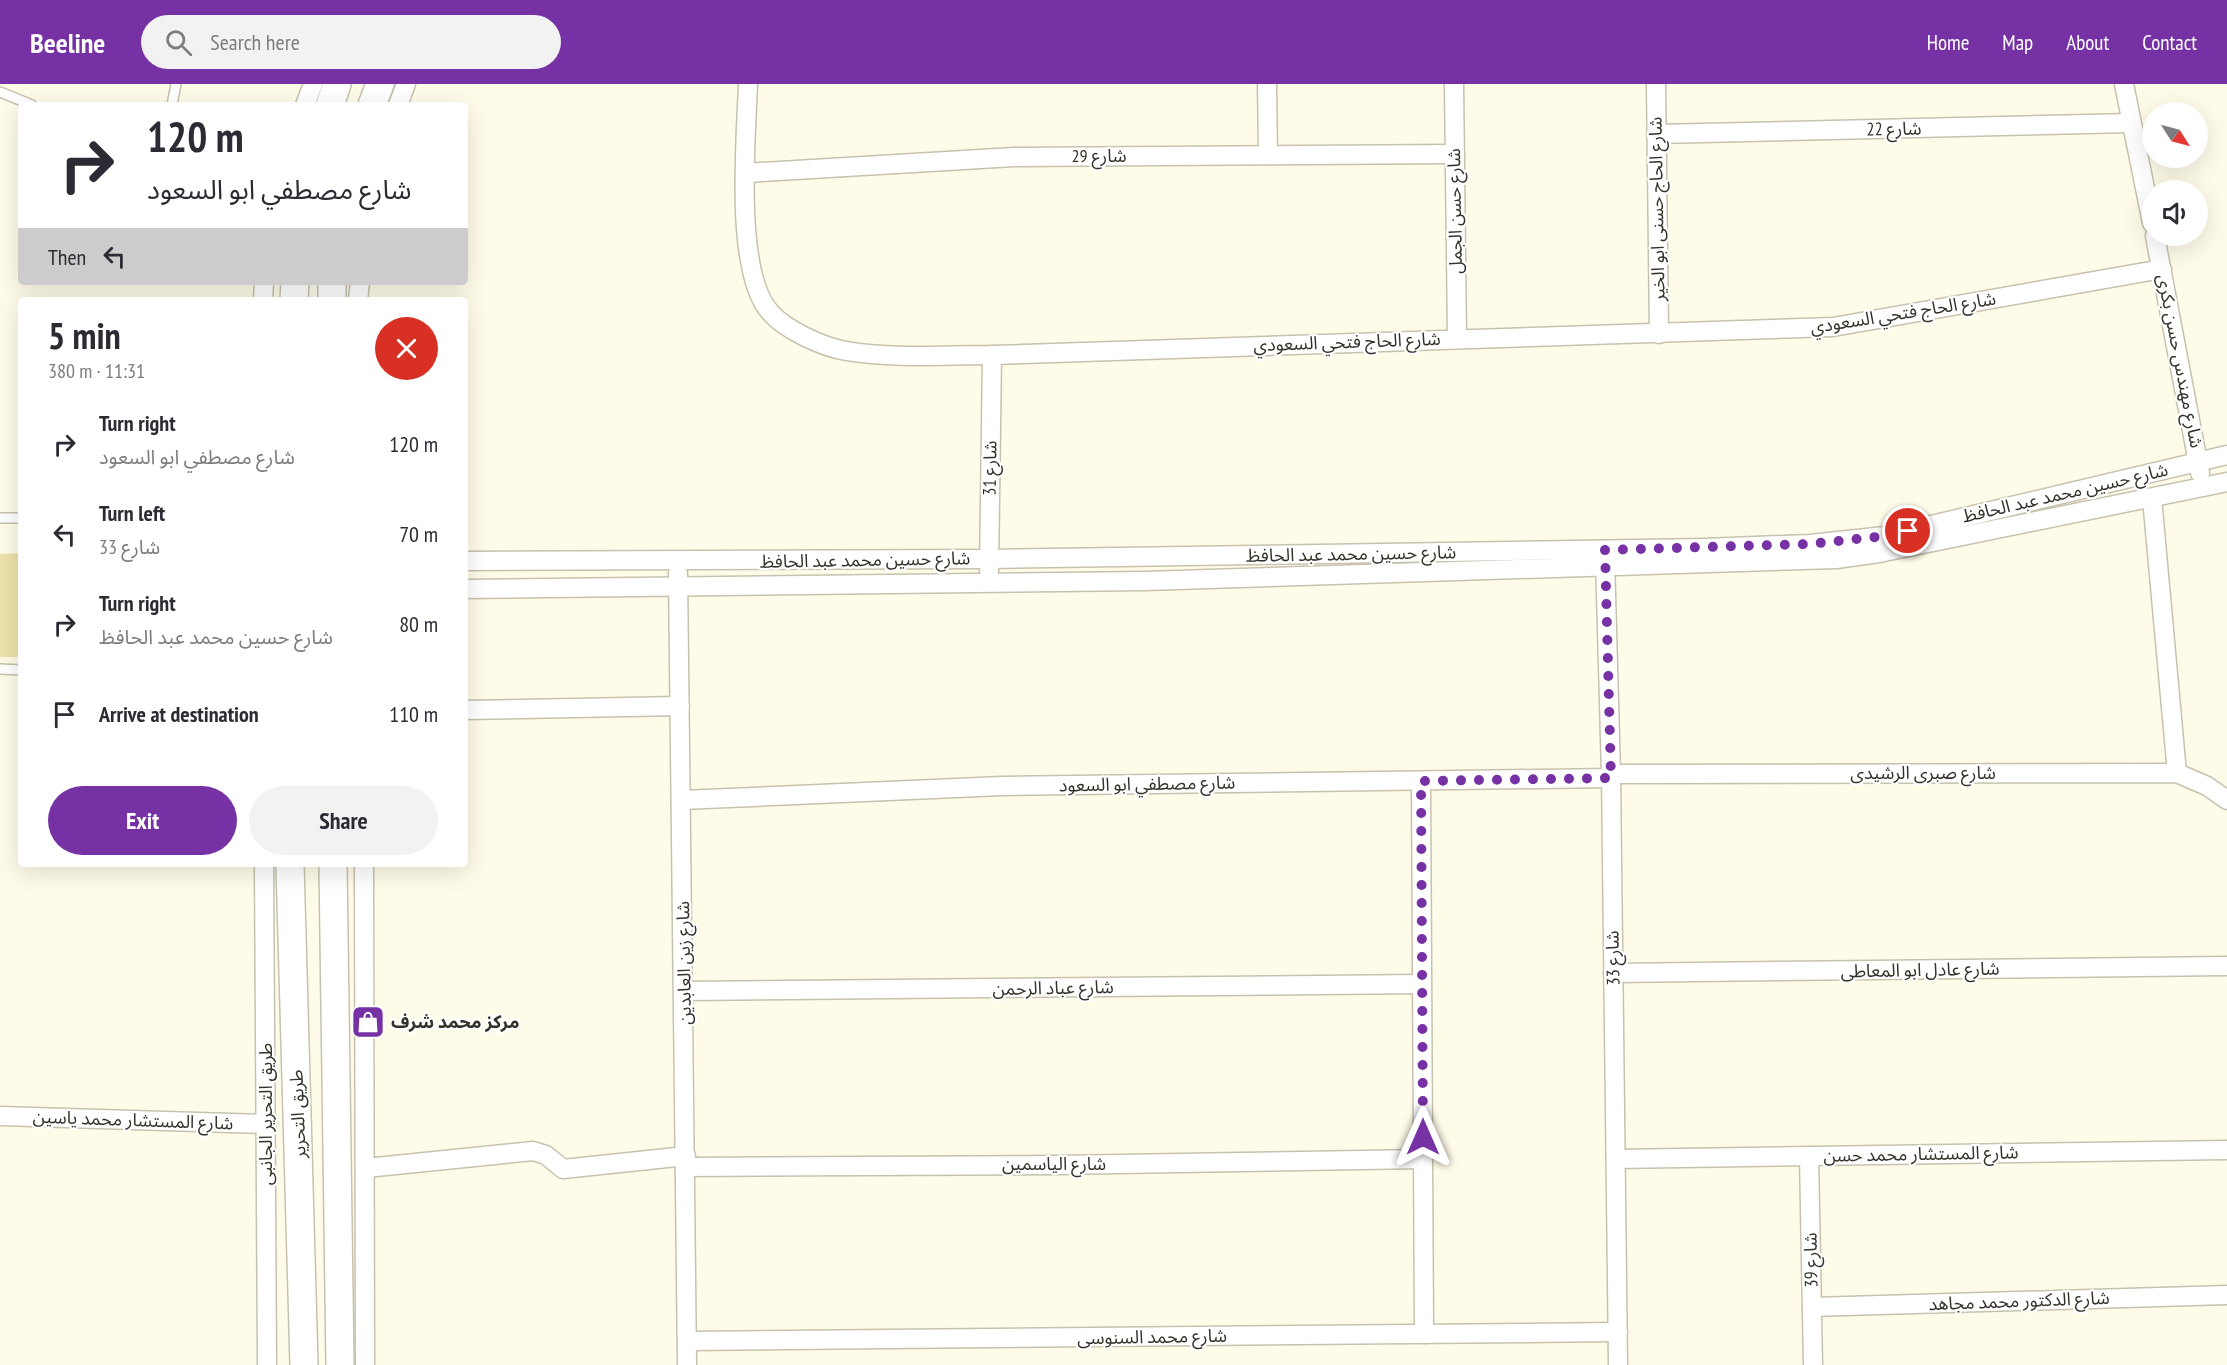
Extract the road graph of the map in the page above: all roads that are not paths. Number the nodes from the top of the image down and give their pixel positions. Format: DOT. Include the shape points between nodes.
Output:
graph roads {
  1 [pos="176,84"];
  2 [pos="313,84"];
  3 [pos="337,84"];
  4 [pos="380,84"];
  5 [pos="406,84"];
  6 [pos="748,84"];
  7 [pos="1267,84"];
  8 [pos="1454,84"];
  9 [pos="1656,84"];
  10 [pos="2124,84"];
  11 [pos="0,92"];
  12 [pos="25,102"];
  13 [pos="173,102"];
  14 [pos="306,102"];
  15 [pos="331,102"];
  16 [pos="373,102"];
  17 [pos="399,102"];
  18 [pos="2131,123"];
  19 [pos="1656,134"];
  20 [pos="1455,154"];
  21 [pos="1268,155"];
  22 [pos="745,173"];
  23 [pos="2143,180"];
  24 [pos="2157,246"];
  25 [pos="2162,269"];
  26 [pos="1659,334"];
  27 [pos="1457,338"];
  28 [pos="992,355"];
  29 [pos="2227,455"];
  30 [pos="2199,462"];
  31 [pos="2227,482"];
  32 [pos="2200,487"];
  33 [pos="2152,498"];
  34 [pos="0,518"];
  35 [pos="18,518"];
  36 [pos="988,559"];
  37 [pos="1605,559"];
  38 [pos="468,561"];
  39 [pos="678,562"];
  40 [pos="990,582"];
  41 [pos="678,584"];
  42 [pos="468,589"];
  43 [pos="0,669"];
  44 [pos="18,670"];
  45 [pos="680,706"];
  46 [pos="468,710"];
  47 [pos="2177,773"];
  48 [pos="1611,776"];
  49 [pos="1421,781"];
  50 [pos="682,800"];
  51 [pos="2227,800"];
  52 [pos="264,867"];
  53 [pos="290,867"];
  54 [pos="333,867"];
  55 [pos="364,867"];
  56 [pos="2227,966"];
  57 [pos="1613,974"];
  58 [pos="1422,984"];
  59 [pos="684,991"];
  60 [pos="0,1116"];
  61 [pos="267,1124"];
  62 [pos="2227,1150"];
  63 [pos="1809,1156"];
  64 [pos="1423,1159"];
  65 [pos="1616,1159"];
  66 [pos="686,1162"];
  67 [pos="366,1168"];
  68 [pos="337,1249"];
  69 [pos="302,1252"];
  70 [pos="2227,1294"];
  71 [pos="1812,1307"];
  72 [pos="338,1313"];
  73 [pos="303,1314"];
  74 [pos="1618,1332"];
  75 [pos="1424,1334"];
  76 [pos="687,1341"];
  77 [pos="267,1365"];
  78 [pos="304,1365"];
  79 [pos="340,1365"];
  80 [pos="366,1365"];
  81 [pos="687,1365"];
  82 [pos="1618,1365"];
  83 [pos="1813,1365"];
  1 -- 13 [label="lane"];
  2 -- 14 [label="street"];
  3 -- 15 [label="street"];
  4 -- 16 [label="street"];
  5 -- 17 [label="street"];
  6 -- 22 [label="street, شارع الحاج فتحي السعودي"];
  7 -- 21 [label="street"];
  8 -- 20 [label="street, شارع حسن الجمل"];
  9 -- 19 [label="street, شارع الحاج حسنى ابو الخير"];
  10 -- 18 [label="street"];
  11 -- 12 [label="lane"];
  18 -- 19 [label="street, شارع 22"];
  18 -- 23 [label="street"];
  19 -- 26 [label="street, شارع الحاج حسنى ابو الخير"];
  20 -- 21 [label="street, شارع 29"];
  20 -- 27 [label="street, شارع حسن الجمل"];
  21 -- 22 [label="street, شارع 29" via="1014,157"];
  22 -- 28 [label="street, شارع الحاج فتحي السعودي" via="750,272 769,312 805,338 844,351"];
  24 -- 25 [label="street, شارع مهندس حسن بكرى"];
  25 -- 26 [label="street, شارع الحاج فتحي السعودي" via="1833,327"];
  25 -- 30 [label="street, شارع مهندس حسن بكرى"];
  26 -- 27 [label="street, شارع الحاج فتحي السعودي"];
  27 -- 28 [label="street, شارع الحاج فتحي السعودي"];
  28 -- 36 [label="street, شارع 31"];
  29 -- 30 [label="street, شارع حسين محمد عبد الحافظ"];
  30 -- 32 [label="street, شارع مهندس حسن بكرى"];
  30 -- 37 [label="street, شارع حسين محمد عبد الحافظ" via="1885,536"];
  31 -- 32 [label="street, شارع حسين محمد عبد الحافظ"];
  32 -- 33 [label="street, شارع حسين محمد عبد الحافظ"];
  33 -- 37 [label="street, شارع حسين محمد عبد الحافظ" via="1836,559"];
  33 -- 47 [label="street"];
  34 -- 35 [label="lane"];
  36 -- 37 [label="street, شارع حسين محمد عبد الحافظ"];
  36 -- 39 [label="street, شارع حسين محمد عبد الحافظ"];
  36 -- 40 [label="street, شارع 31"];
  37 -- 40 [label="street, شارع حسين محمد عبد الحافظ" via="1145,581"];
  37 -- 48 [label="street, شارع 33"];
  38 -- 39 [label="street, شارع حسين محمد عبد الحافظ"];
  39 -- 41 [label="street, شارع زين العابدين"];
  40 -- 41 [label="street, شارع حسين محمد عبد الحافظ"];
  41 -- 42 [label="street, شارع حسين محمد عبد الحافظ"];
  41 -- 45 [label="street, شارع زين العابدين"];
  43 -- 44 [label="lane"];
  45 -- 46 [label="street"];
  45 -- 50 [label="street, شارع زين العابدين"];
  47 -- 48 [label="street, شارع صبرى الرشيدى"];
  47 -- 51 [label="street, شارع صبرى الرشيدى"];
  48 -- 49 [label="street, شارع مصطفي ابو السعود"];
  48 -- 57 [label="street, شارع 33"];
  49 -- 50 [label="street, شارع مصطفي ابو السعود" via="1013,786"];
  49 -- 58 [label="street"];
  50 -- 59 [label="street, شارع زين العابدين"];
  52 -- 61 [label="street, طريق التحرير الجانبى"];
  53 -- 69 [label="street, طريق التحرير"];
  54 -- 68 [label="street, طريق التحرير"];
  55 -- 67 [label="street"];
  56 -- 57 [label="street, شارع عادل ابو المعاطى"];
  57 -- 65 [label="street, شارع 33"];
  58 -- 59 [label="street, شارع عباد الرحمن"];
  58 -- 64 [label="street"];
  59 -- 66 [label="street, شارع زين العابدين"];
  60 -- 61 [label="street, شارع المستشار محمد ياسين"];
  61 -- 77 [label="street, طريق التحرير الجانبى"];
  62 -- 63 [label="street, شارع المستشار محمد حسن"];
  63 -- 65 [label="street, شارع المستشار محمد حسن"];
  63 -- 71 [label="street, شارع 39"];
  64 -- 66 [label="street, شارع الياسمين" via="1057,1166"];
  64 -- 75 [label="street"];
  65 -- 74 [label="street, شارع 33"];
  66 -- 67 [label="street, شارع الياسمين" via="563,1169 546,1155 533,1151"];
  66 -- 76 [label="street, شارع زين العابدين"];
  67 -- 80 [label="street"];
  68 -- 69 [label="street" via="321,1257"];
  68 -- 72 [label="street, طريق التحرير"];
  69 -- 73 [label="street, طريق التحرير"];
  70 -- 71 [label="street, شارع الدكتور محمد مجاهد"];
  71 -- 83 [label="street, شارع 39"];
  72 -- 73 [label="street" via="324,1304 312,1306"];
  72 -- 79 [label="street, طريق التحرير"];
  73 -- 78 [label="street, طريق التحرير"];
  74 -- 75 [label="street, شارع محمد السنوسى"];
  74 -- 82 [label="street, شارع 33"];
  75 -- 76 [label="street, شارع محمد السنوسى"];
  76 -- 81 [label="street, شارع زين العابدين"];
}
